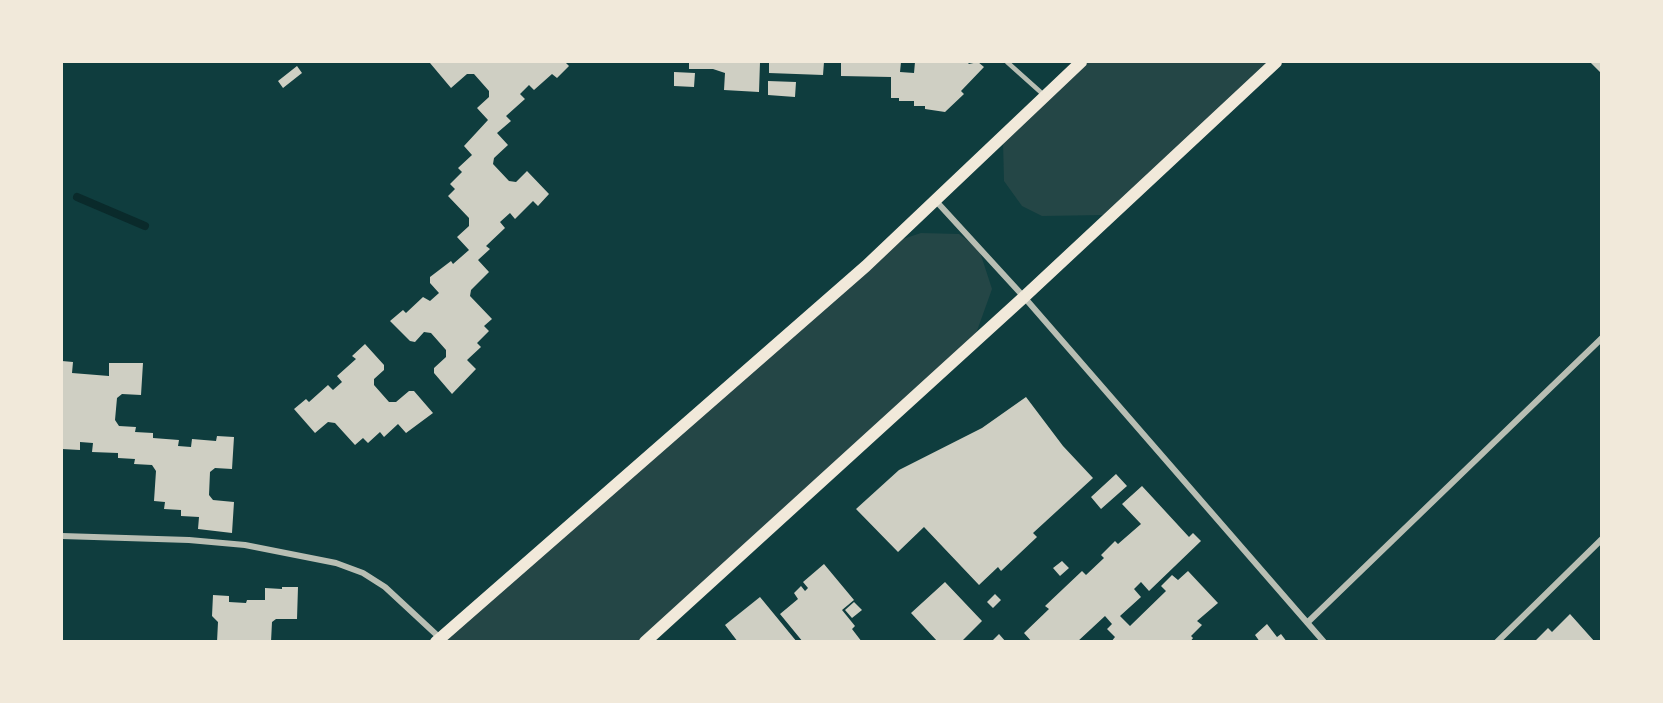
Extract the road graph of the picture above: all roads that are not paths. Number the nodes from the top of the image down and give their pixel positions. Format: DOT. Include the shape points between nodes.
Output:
graph roads {
  1 [pos="1008,62"];
  2 [pos="1081,62"];
  3 [pos="1276,62"];
  4 [pos="1045,96"];
  5 [pos="936,201"];
  6 [pos="1024,297"];
  7 [pos="1602,338"];
  8 [pos="62,536"];
  9 [pos="1602,539"];
  10 [pos="1308,622"];
  11 [pos="438,640"];
  12 [pos="645,642"];
  13 [pos="1324,642"];
  14 [pos="1497,642"];
  1 -- 4 [label="lane"];
  2 -- 4 [label="main road"];
  3 -- 6 [label="main road"];
  4 -- 5 [label="main road"];
  5 -- 6 [label="street"];
  5 -- 11 [label="main road"];
  6 -- 10 [label="street"];
  6 -- 12 [label="main road"];
  7 -- 10 [label="street"];
  8 -- 11 [label="street" via="245,545 336,563 385,586"];
  9 -- 14 [label="street"];
  10 -- 13 [label="street"];
}
